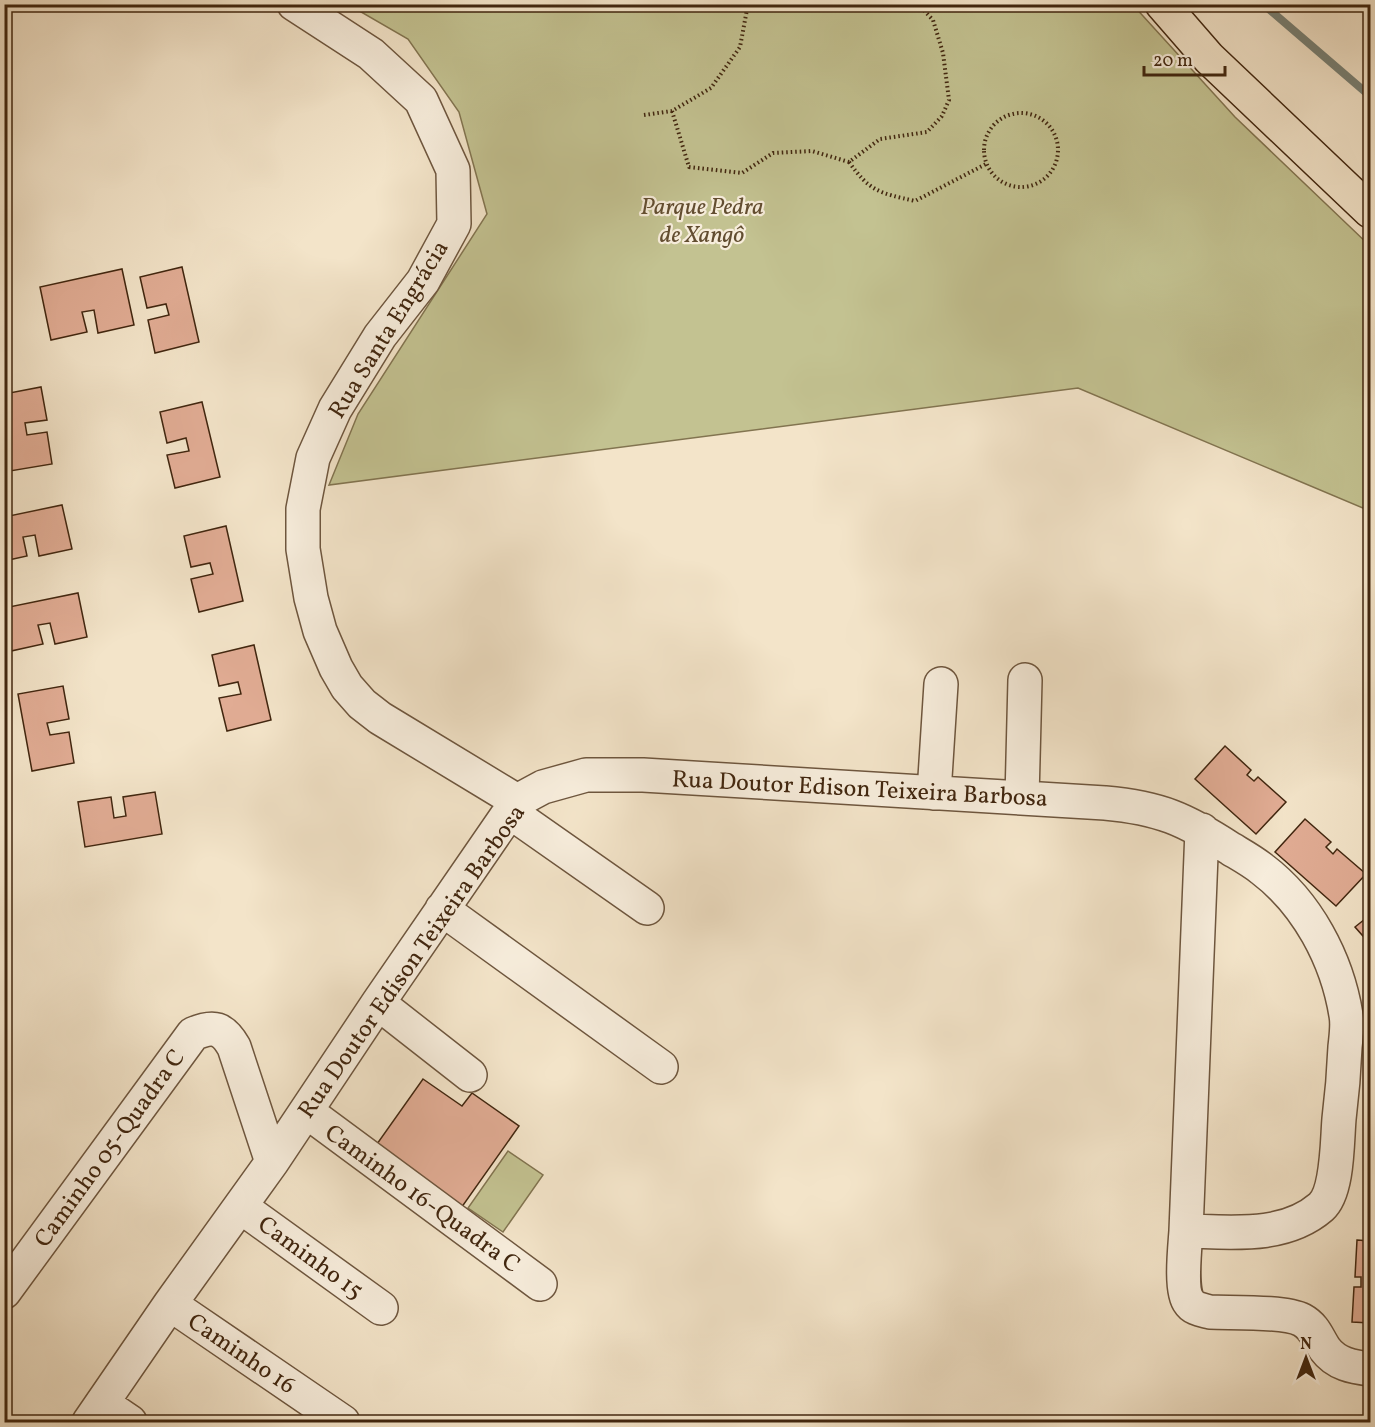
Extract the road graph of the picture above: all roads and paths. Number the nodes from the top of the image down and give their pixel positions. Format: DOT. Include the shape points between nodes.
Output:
graph roads {
  1 [pos="294,4"];
  2 [pos="748,4"];
  3 [pos="918,4"];
  4 [pos="1162,4"];
  5 [pos="672,111"];
  6 [pos="644,115"];
  7 [pos="849,162"];
  8 [pos="986,164"];
  9 [pos="1371,211"];
  10 [pos="1025,680"];
  11 [pos="941,684"];
  12 [pos="934,793"];
  13 [pos="1022,798"];
  14 [pos="513,806"];
  15 [pos="1202,830"];
  16 [pos="647,908"];
  17 [pos="442,909"];
  18 [pos="378,1003"];
  19 [pos="661,1067"];
  20 [pos="470,1075"];
  21 [pos="306,1111"];
  22 [pos="272,1162"];
  23 [pos="241,1207"];
  24 [pos="1186,1231"];
  25 [pos="540,1284"];
  26 [pos="4,1292"];
  27 [pos="170,1304"];
  28 [pos="381,1308"];
  29 [pos="1371,1369"];
  30 [pos="95,1413"];
  31 [pos="130,1422"];
  32 [pos="343,1422"];
  1 -- 14 [label="street, Rua Santa Engrácia" via="371,54 421,100 453,170 454,224 423,281 380,336 334,409 313,458 303,509 303,549 320,631 347,687 362,704"];
  2 -- 5 [label="path" via="740,47 711,88"];
  3 -- 7 [label="path" via="933,20 950,100 927,132 880,139"];
  4 -- 9 [label="main road" via="1209,58"];
  5 -- 6 [label="path"];
  5 -- 7 [label="path" via="689,167 742,173 773,153 812,151"];
  7 -- 8 [label="path" via="862,181 885,195 915,201"];
  8 -- 8 [label="path" via="985,141 990,129 1009,115 1021,113 1043,120 1057,140 1055,164 1049,175 1033,185 1014,187 993,174"];
  10 -- 13 [label="street"];
  11 -- 12 [label="street"];
  12 -- 13 [label="street, Rua Doutor Edison Teixeira Barbosa"];
  12 -- 14 [label="street, Rua Doutor Edison Teixeira Barbosa" via="586,775 543,787"];
  13 -- 15 [label="street, Rua Doutor Edison Teixeira Barbosa" via="1139,806"];
  14 -- 16 [label="street, Rua Santa Engrácia"];
  14 -- 17 [label="street, Rua Doutor Edison Teixeira Barbosa"];
  15 -- 24 [label="street"];
  15 -- 24 [label="street, Rua Doutor Edison Teixeira Barbosa" via="1262,869 1290,895 1317,933 1336,972 1347,1017 1333,1184 1323,1206 1293,1226 1263,1231"];
  17 -- 18 [label="street, Rua Doutor Edison Teixeira Barbosa"];
  17 -- 19 [label="street"];
  18 -- 20 [label="street"];
  18 -- 21 [label="street, Rua Doutor Edison Teixeira Barbosa"];
  21 -- 22 [label="street, Rua Doutor Edison Teixeira Barbosa"];
  21 -- 25 [label="street, Caminho 16-Quadra C"];
  22 -- 23 [label="street, Rua Doutor Edison Teixeira Barbosa"];
  22 -- 26 [label="street, Caminho 05-Quadra C" via="234,1047 226,1034 203,1029 193,1034"];
  23 -- 27 [label="street, Rua Doutor Edison Teixeira Barbosa"];
  23 -- 28 [label="street, Caminho 15"];
  24 -- 29 [label="street" via="1185,1290 1189,1302 1198,1309 1290,1316 1316,1332 1336,1360"];
  27 -- 30 [label="street, Rua Doutor Edison Teixeira Barbosa"];
  27 -- 32 [label="street, Caminho 16"];
  30 -- 31 [label="street"];
}
